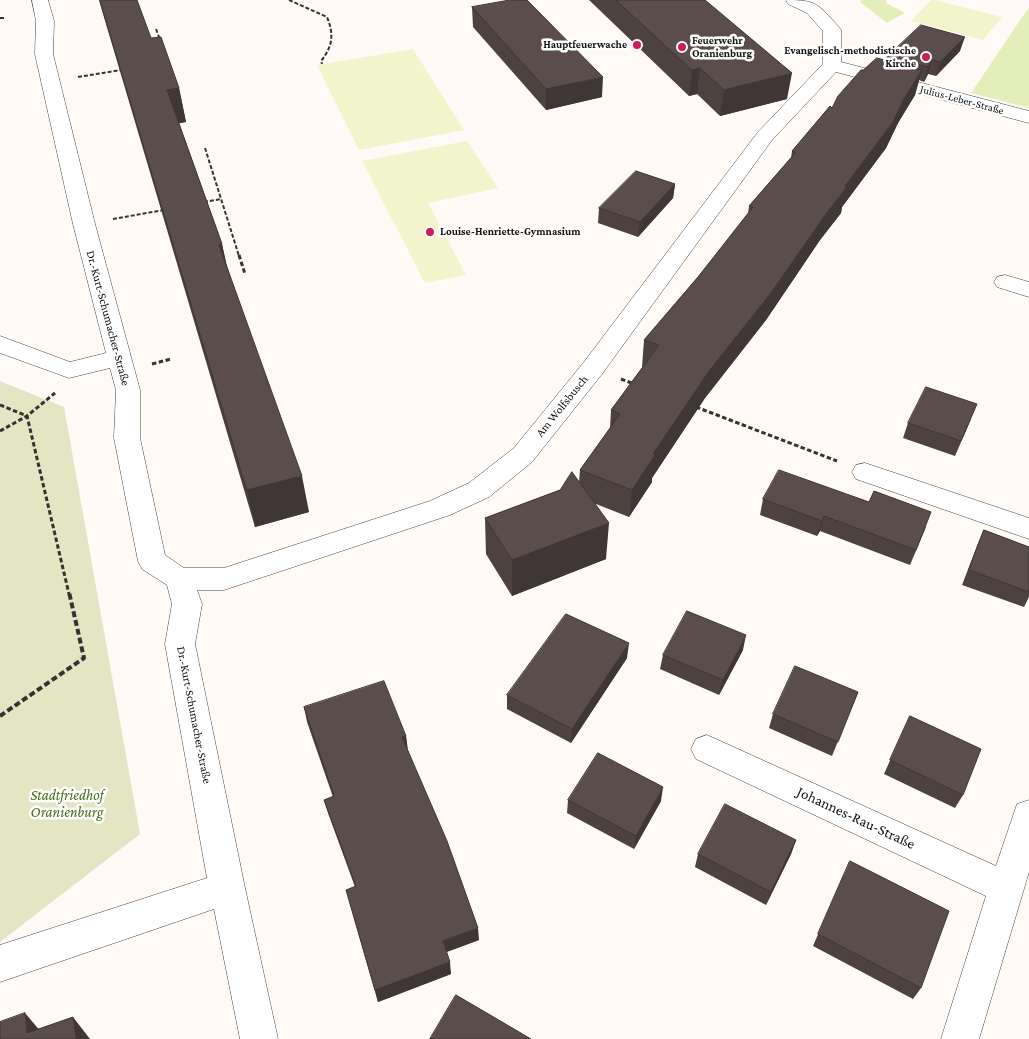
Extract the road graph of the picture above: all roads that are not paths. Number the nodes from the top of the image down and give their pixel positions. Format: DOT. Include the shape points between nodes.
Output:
graph roads {
  1 [pos="40,0"];
  2 [pos="794,0"];
  3 [pos="832,66"];
  4 [pos="1029,117"];
  5 [pos="1005,282"];
  6 [pos="1029,290"];
  7 [pos="0,344"];
  8 [pos="120,358"];
  9 [pos="865,472"];
  10 [pos="1029,529"];
  11 [pos="179,579"];
  12 [pos="707,749"];
  13 [pos="1029,816"];
  14 [pos="227,888"];
  15 [pos="1006,888"];
  16 [pos="0,964"];
  17 [pos="259,1039"];
  18 [pos="960,1039"];
  1 -- 8 [label="street, Dr.-Kurt-Schumacher-Straße" via="44,54"];
  2 -- 3 [label="street" via="813,9 832,30"];
  3 -- 4 [label="street, Julius-Leber-Straße"];
  3 -- 11 [label="street, Am Wolfsbusch" via="765,136 523,455 479,490 440,508 224,579"];
  5 -- 6 [label="street"];
  7 -- 8 [label="street" via="68,370"];
  8 -- 11 [label="street, Dr.-Kurt-Schumacher-Straße" via="128,390 127,438 152,561"];
  9 -- 10 [label="street"];
  11 -- 14 [label="street, Dr.-Kurt-Schumacher-Straße" via="187,604 180,644"];
  12 -- 15 [label="street, Johannes-Rau-Straße"];
  13 -- 15 [label="street"];
  14 -- 16 [label="street"];
  14 -- 17 [label="street, Dr.-Kurt-Schumacher-Straße"];
  15 -- 18 [label="street"];
}
